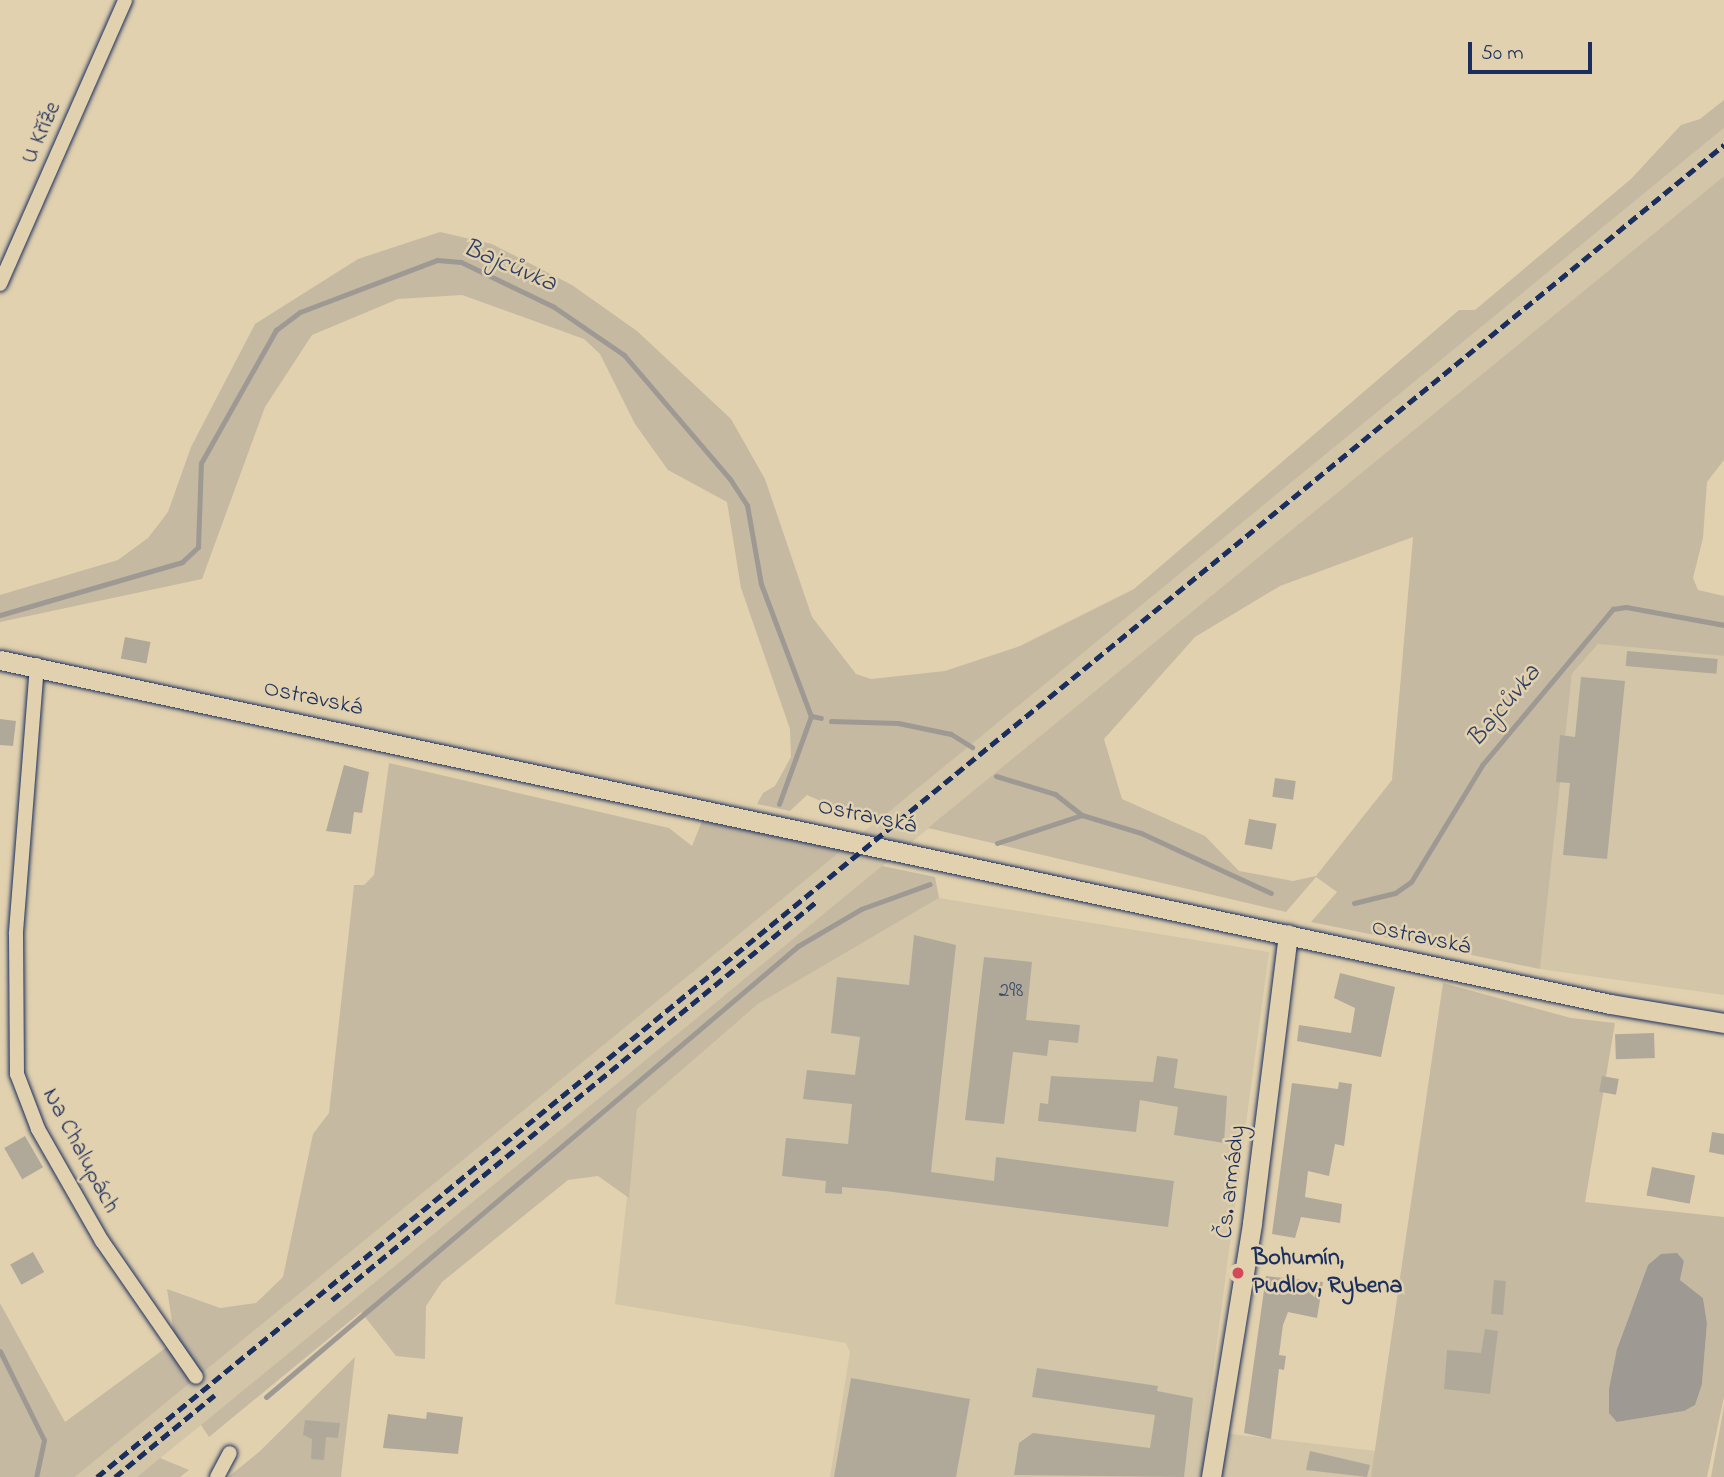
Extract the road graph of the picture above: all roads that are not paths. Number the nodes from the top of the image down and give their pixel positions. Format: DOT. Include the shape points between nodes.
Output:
graph roads {
  1 [pos="125,0"];
  2 [pos="0,284"];
  3 [pos="0,660"];
  4 [pos="37,665"];
  5 [pos="1288,934"];
  6 [pos="1724,1023"];
  7 [pos="196,1377"];
  8 [pos="230,1453"];
  9 [pos="218,1477"];
  10 [pos="1211,1477"];
  1 -- 2 [label="street, U Kříže"];
  3 -- 4 [label="main road, Ostravská"];
  4 -- 5 [label="main road, Ostravská"];
  4 -- 7 [label="street, Na Chalupách" via="16,933 17,1074 38,1129 102,1241"];
  5 -- 6 [label="main road, Ostravská" via="1672,1016"];
  5 -- 10 [label="main road, Čs. armády" via="1252,1223"];
  8 -- 9 [label="street"];
}
